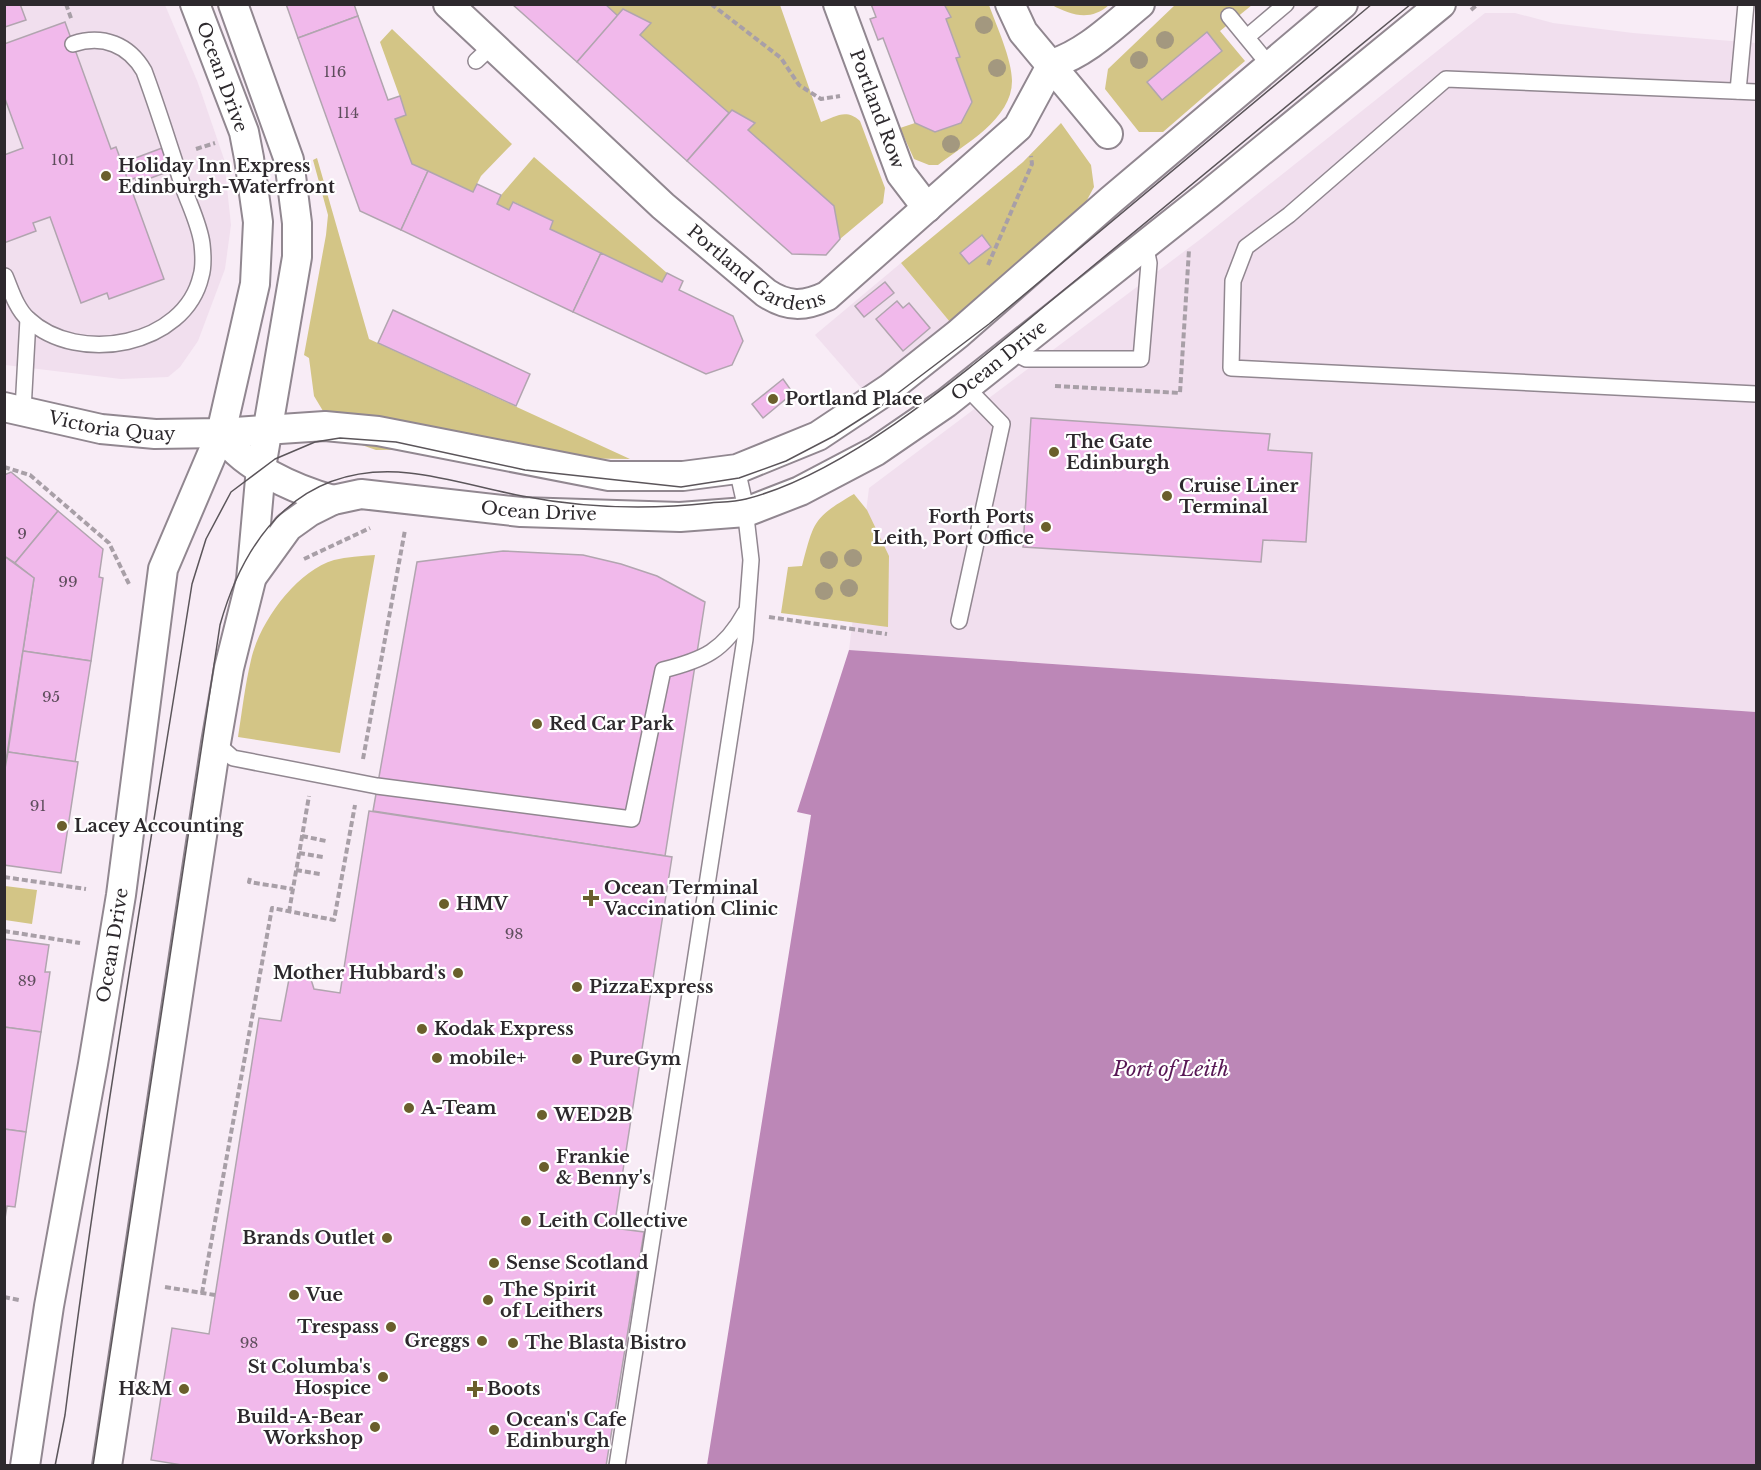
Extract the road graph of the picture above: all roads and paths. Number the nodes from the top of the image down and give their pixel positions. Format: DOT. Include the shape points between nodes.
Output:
graph roads {
  1 [pos="66,4"];
  2 [pos="195,4"];
  3 [pos="233,4"];
  4 [pos="448,4"];
  5 [pos="711,4"];
  6 [pos="838,4"];
  7 [pos="1010,4"];
  8 [pos="1140,4"];
  9 [pos="1286,4"];
  10 [pos="1343,4"];
  11 [pos="1441,4"];
  12 [pos="1746,4"];
  13 [pos="1229,16"];
  14 [pos="73,23"];
  15 [pos="1247,38"];
  16 [pos="73,44"];
  17 [pos="1052,64"];
  18 [pos="1270,66"];
  19 [pos="870,91"];
  20 [pos="1738,91"];
  21 [pos="1756,92"];
  22 [pos="1026,117"];
  23 [pos="244,132"];
  24 [pos="1108,134"];
  25 [pos="173,157"];
  26 [pos="927,208"];
  27 [pos="1145,244"];
  28 [pos="986,270"];
  29 [pos="5,276"];
  30 [pos="28,319"];
  31 [pos="1011,351"];
  32 [pos="966,387"];
  33 [pos="1756,393"];
  34 [pos="14,409"];
  35 [pos="267,430"];
  36 [pos="221,433"];
  37 [pos="4,467"];
  38 [pos="261,468"];
  39 [pos="737,470"];
  40 [pos="333,500"];
  41 [pos="746,512"];
  42 [pos="406,526"];
  43 [pos="251,579"];
  44 [pos="130,584"];
  45 [pos="747,611"];
  46 [pos="959,621"];
  47 [pos="887,634"];
  48 [pos="216,743"];
  49 [pos="359,781"];
  50 [pos="309,791"];
  51 [pos="302,836"];
  52 [pos="326,841"];
  53 [pos="299,853"];
  54 [pos="323,857"];
  55 [pos="296,870"];
  56 [pos="320,874"];
  57 [pos="4,877"];
  58 [pos="250,878"];
  59 [pos="292,889"];
  60 [pos="86,890"];
  61 [pos="289,912"];
  62 [pos="4,931"];
  63 [pos="80,943"];
  64 [pos="163,1287"];
  65 [pos="202,1293"];
  66 [pos="215,1295"];
  67 [pos="4,1297"];
  68 [pos="26,1301"];
  69 [pos="25,1466"];
  70 [pos="107,1466"];
  71 [pos="617,1466"];
  1 -- 14 [label="path"];
  2 -- 23 [label="street, Ocean Drive"];
  3 -- 35 [label="street, Ocean Drive" via="289,160 297,223 294,286"];
  4 -- 26 [label="street, Portland Gardens" via="484,54 628,185 784,304 806,304 827,296"];
  5 -- 19 [label="path" via="781,58 799,84 821,99"];
  6 -- 19 [label="street, Portland Row"];
  7 -- 17 [label="street" via="1023,32"];
  8 -- 17 [label="street" via="1091,44"];
  9 -- 15 [label="lane"];
  10 -- 18 [label="street"];
  11 -- 27 [label="street, Ocean Drive"];
  12 -- 20 [label="lane"];
  13 -- 15 [label="lane"];
  15 -- 18 [label="lane"];
  16 -- 25 [label="lane" via="115,43 134,56 144,71"];
  17 -- 22 [label="street, Portland Gardens"];
  17 -- 24 [label="street"];
  18 -- 39 [label="street" via="890,388 819,436"];
  19 -- 26 [label="street, Portland Row" via="901,174"];
  20 -- 21 [label="lane"];
  20 -- 33 [label="lane" via="1446,79 1289,215 1246,247 1233,281 1231,368"];
  22 -- 26 [label="street, Portland Gardens"];
  22 -- 28 [label="path" via="1032,164"];
  23 -- 25 [label="path"];
  23 -- 36 [label="street, Ocean Drive" via="258,222 258,255 255,285"];
  25 -- 30 [label="lane" via="202,242 202,275 179,315 142,338 101,345 64,338"];
  27 -- 31 [label="street, Ocean Drive"];
  27 -- 31 [label="lane" via="1149,263 1141,359 1026,359"];
  29 -- 30 [label="lane"];
  30 -- 34 [label="lane"];
  31 -- 32 [label="street, Ocean Drive"];
  32 -- 41 [label="street, Ocean Drive" via="851,465"];
  32 -- 46 [label="lane" via="1002,424"];
  34 -- 36 [label="street, Victoria Quay" via="100,429 155,434"];
  35 -- 36 [label="street"];
  35 -- 38 [label="street, Ocean Drive"];
  35 -- 39 [label="street" via="325,426 378,431 609,476 682,476"];
  36 -- 38 [label="street, Ocean Drive" via="230,448"];
  36 -- 69 [label="street, Ocean Drive" via="163,569 121,895"];
  37 -- 44 [label="path" via="30,475 109,543"];
  38 -- 40 [label="street, Ocean Drive" via="307,493"];
  38 -- 43 [label="street, Ocean Drive"];
  39 -- 41 [label="lane"];
  40 -- 41 [label="street, Ocean Drive" via="361,494 521,512 680,517"];
  40 -- 43 [label="street, Ocean Drive" via="288,527"];
  41 -- 45 [label="lane" via="751,560"];
  42 -- 49 [label="path"];
  43 -- 48 [label="street, Ocean Drive"];
  45 -- 47 [label="path"];
  45 -- 49 [label="lane" via="728,639 711,654 663,670 632,819"];
  45 -- 71 [label="lane"];
  48 -- 49 [label="lane" via="233,758"];
  48 -- 70 [label="street, Ocean Drive"];
  49 -- 61 [label="path" via="334,920"];
  50 -- 51 [label="path"];
  51 -- 52 [label="path"];
  51 -- 53 [label="path"];
  53 -- 54 [label="path"];
  53 -- 55 [label="path"];
  55 -- 56 [label="path"];
  55 -- 59 [label="path"];
  57 -- 60 [label="path"];
  58 -- 59 [label="path" via="249,882"];
  59 -- 61 [label="path"];
  61 -- 65 [label="path" via="272,908"];
  62 -- 63 [label="path"];
  64 -- 65 [label="path"];
  65 -- 66 [label="path"];
  67 -- 68 [label="path"];
}
